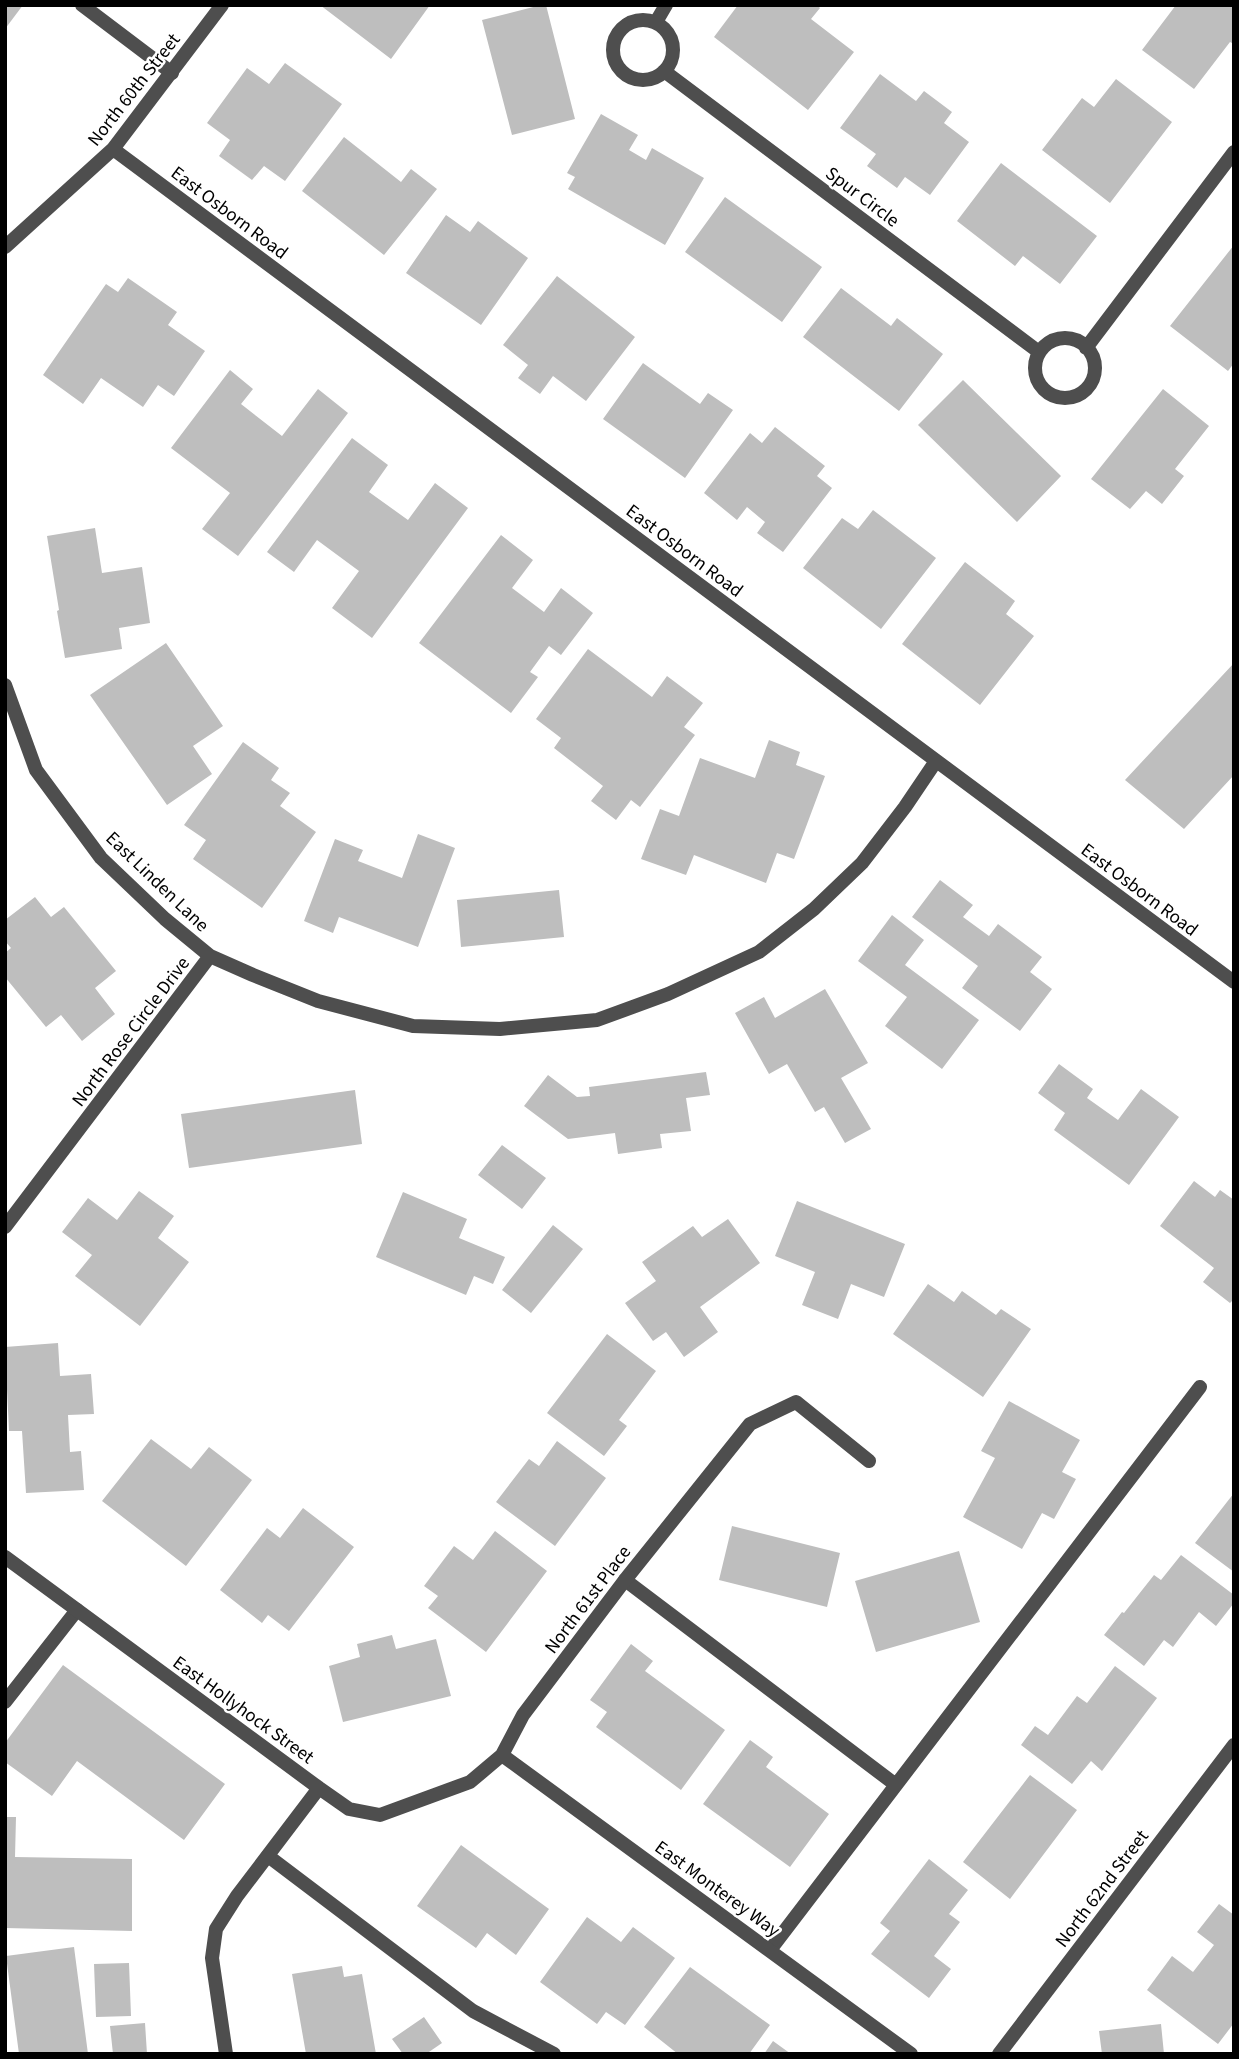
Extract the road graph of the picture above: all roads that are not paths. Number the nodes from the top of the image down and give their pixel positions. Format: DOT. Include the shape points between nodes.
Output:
graph roads {
  1 [pos="82,5"];
  2 [pos="222,5"];
  3 [pos="666,5"];
  4 [pos="656,22"];
  5 [pos="664,71"];
  6 [pos="172,73"];
  7 [pos="113,149"];
  8 [pos="1234,152"];
  9 [pos="5,247"];
  10 [pos="1086,348"];
  11 [pos="1039,352"];
  12 [pos="5,685"];
  13 [pos="936,761"];
  14 [pos="210,956"];
  15 [pos="1234,982"];
  16 [pos="5,1227"];
  17 [pos="1200,1387"];
  18 [pos="869,1461"];
  19 [pos="5,1557"];
  20 [pos="625,1580"];
  21 [pos="76,1610"];
  22 [pos="5,1702"];
  23 [pos="1234,1745"];
  24 [pos="502,1755"];
  25 [pos="896,1786"];
  26 [pos="319,1788"];
  27 [pos="268,1856"];
  28 [pos="770,1950"];
  29 [pos="226,2054"];
  30 [pos="554,2054"];
  31 [pos="911,2054"];
  32 [pos="999,2054"];
  1 -- 6 [label="street"];
  2 -- 6 [label="street, North 60th Street"];
  3 -- 4 [label="street"];
  4 -- 5 [label="street" via="670,33 674,50"];
  4 -- 5 [label="street" via="639,19 623,26 613,40 613,58 622,73 639,80 656,78"];
  5 -- 11 [label="street, Spur Circle"];
  6 -- 7 [label="street, North 60th Street"];
  7 -- 9 [label="street, North 60th Street"];
  7 -- 13 [label="street, East Osborn Road"];
  8 -- 10 [label="street"];
  10 -- 11 [label="street" via="1066,337 1050,341"];
  10 -- 11 [label="street" via="1093,353 1096,369 1092,384 1080,395 1065,399 1049,394 1038,383 1034,368"];
  12 -- 14 [label="street, East Linden Lane" via="36,770 101,858"];
  13 -- 14 [label="street, North Rose Circle Drive" via="862,863 787,931 759,952 668,994 597,1020 500,1029 413,1026 318,1001"];
  13 -- 15 [label="street, East Osborn Road"];
  14 -- 16 [label="street, North Rose Circle Drive"];
  17 -- 25 [label="street"];
  18 -- 20 [label="street, North 61st Place" via="796,1402 750,1424"];
  19 -- 21 [label="street, East Hollyhock Street"];
  20 -- 24 [label="street, North 61st Place" via="523,1716"];
  20 -- 25 [label="street"];
  21 -- 22 [label="street"];
  21 -- 26 [label="street, East Hollyhock Street"];
  23 -- 32 [label="street, North 62nd Street"];
  24 -- 26 [label="street, North 61st Place" via="470,1782 380,1815 349,1809"];
  24 -- 28 [label="street, East Monterey Way"];
  25 -- 28 [label="street"];
  26 -- 27 [label="street, East Hollyhock Street"];
  27 -- 29 [label="street, East Hollyhock Street" via="216,1929 212,1958"];
  27 -- 30 [label="street" via="473,2011"];
  28 -- 31 [label="street, East Monterey Way"];
}
